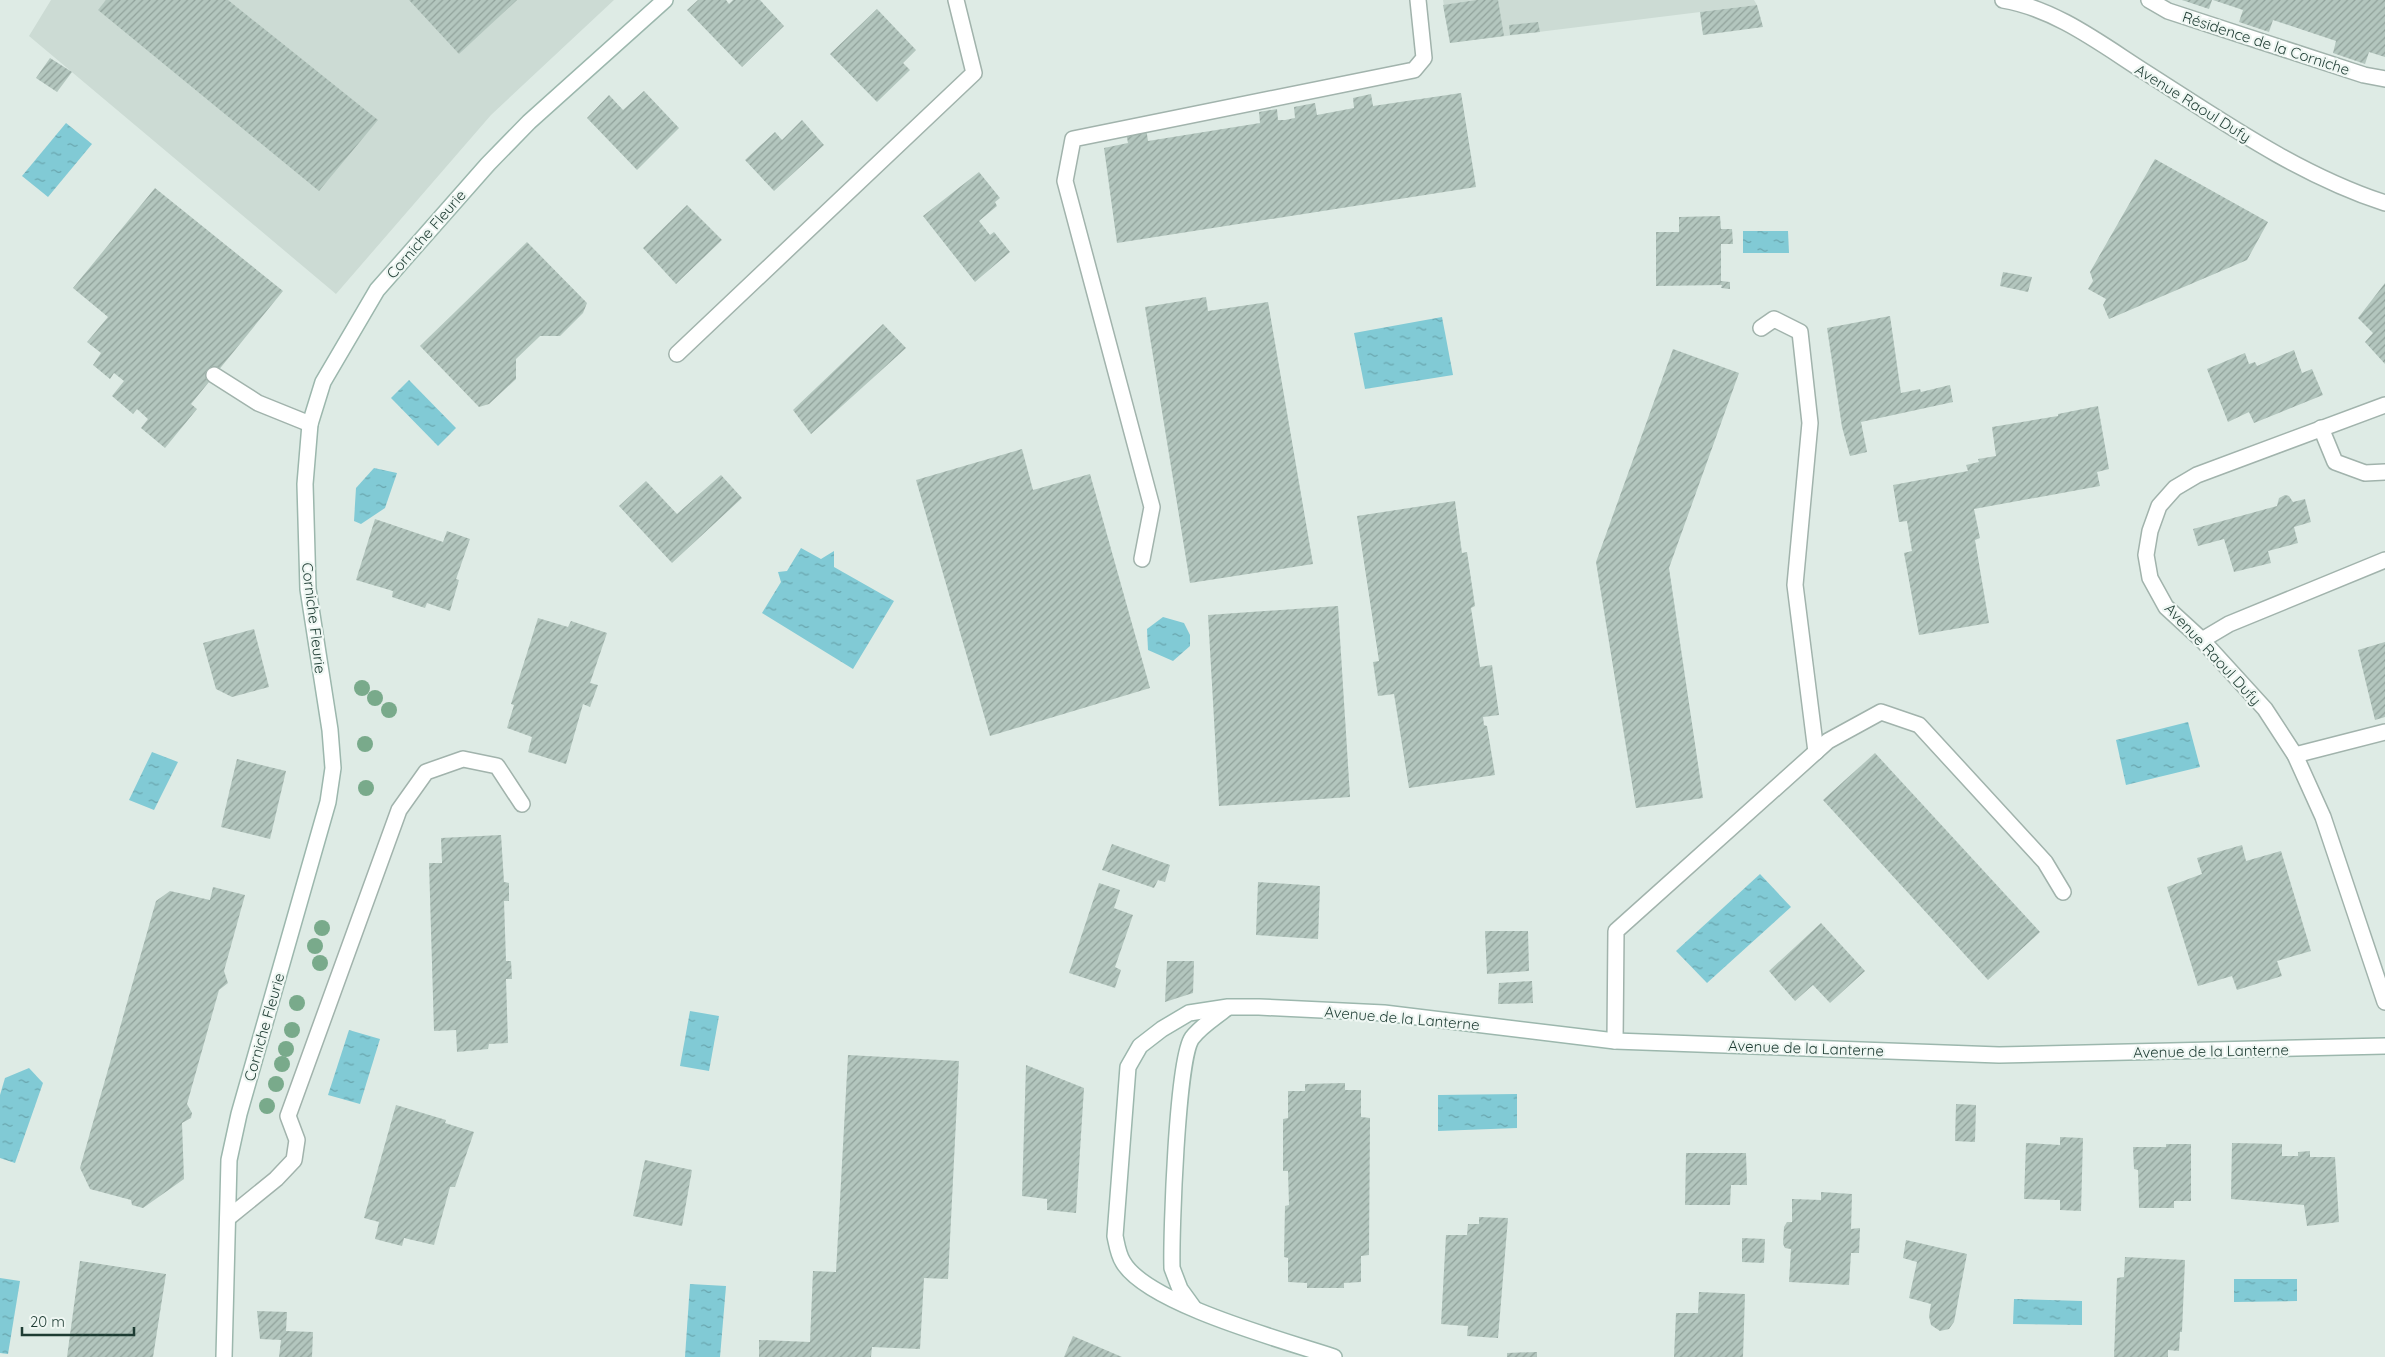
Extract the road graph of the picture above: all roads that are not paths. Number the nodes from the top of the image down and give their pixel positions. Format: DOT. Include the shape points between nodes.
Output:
graph roads {
  1 [pos="665,0"];
  2 [pos="956,0"];
  3 [pos="1418,0"];
  4 [pos="2003,0"];
  5 [pos="2149,0"];
  6 [pos="2385,79"];
  7 [pos="2385,203"];
  8 [pos="1761,328"];
  9 [pos="677,354"];
  10 [pos="214,375"];
  11 [pos="2385,405"];
  12 [pos="310,424"];
  13 [pos="2321,428"];
  14 [pos="2385,472"];
  15 [pos="1142,559"];
  16 [pos="2385,560"];
  17 [pos="2202,640"];
  18 [pos="2385,732"];
  19 [pos="1816,752"];
  20 [pos="2295,755"];
  21 [pos="522,804"];
  22 [pos="2063,892"];
  23 [pos="2385,1002"];
  24 [pos="1228,1008"];
  25 [pos="1615,1042"];
  26 [pos="2385,1046"];
  27 [pos="228,1218"];
  28 [pos="1194,1308"];
  29 [pos="224,1357"];
  30 [pos="1334,1357"];
  1 -- 12 [label="street, Corniche Fleurie" via="529,122 377,290 323,382"];
  2 -- 9 [label="street" via="974,73"];
  3 -- 15 [label="street" via="1424,58 1414,70 1073,139 1065,181 1152,507"];
  4 -- 7 [label="street, Avenue Raoul Dufy" via="2053,16 2079,30 2314,176"];
  5 -- 6 [label="street, Résidence de la Corniche" via="2168,11"];
  8 -- 19 [label="street" via="1774,319 1800,332 1810,423 1795,585"];
  10 -- 12 [label="street" via="258,403"];
  11 -- 13 [label="street, Avenue Raoul Dufy"];
  12 -- 27 [label="street, Corniche Fleurie" via="305,484 308,589 333,768 328,802 237,1124 229,1160"];
  13 -- 14 [label="street" via="2335,462 2365,473"];
  13 -- 17 [label="street, Avenue Raoul Dufy" via="2197,475 2175,488 2159,506 2146,555 2150,578 2166,607"];
  16 -- 17 [label="street" via="2229,624"];
  17 -- 20 [label="street, Avenue Raoul Dufy" via="2265,709"];
  18 -- 20 [label="street"];
  19 -- 22 [label="street" via="1828,741 1881,712 1919,725 2045,862"];
  19 -- 25 [label="street" via="1616,931"];
  20 -- 23 [label="street, Avenue Raoul Dufy" via="2323,817"];
  21 -- 27 [label="street" via="497,766 463,759 426,772 399,810 288,1116 297,1140 294,1160"];
  24 -- 25 [label="street, Avenue de la Lanterne" via="1384,1014"];
  24 -- 28 [label="street" via="1192,1039 1186,1056 1179,1114 1172,1268 1180,1289"];
  24 -- 28 [label="street, Avenue de la Lanterne" via="1190,1013 1162,1028 1140,1046 1128,1067 1114,1236 1117,1248 1123,1263 1138,1278 1162,1294"];
  25 -- 26 [label="street, Avenue de la Lanterne" via="1999,1055"];
  27 -- 29 [label="street, Corniche Fleurie"];
  28 -- 30 [label="street, Avenue de la Lanterne"];
}
